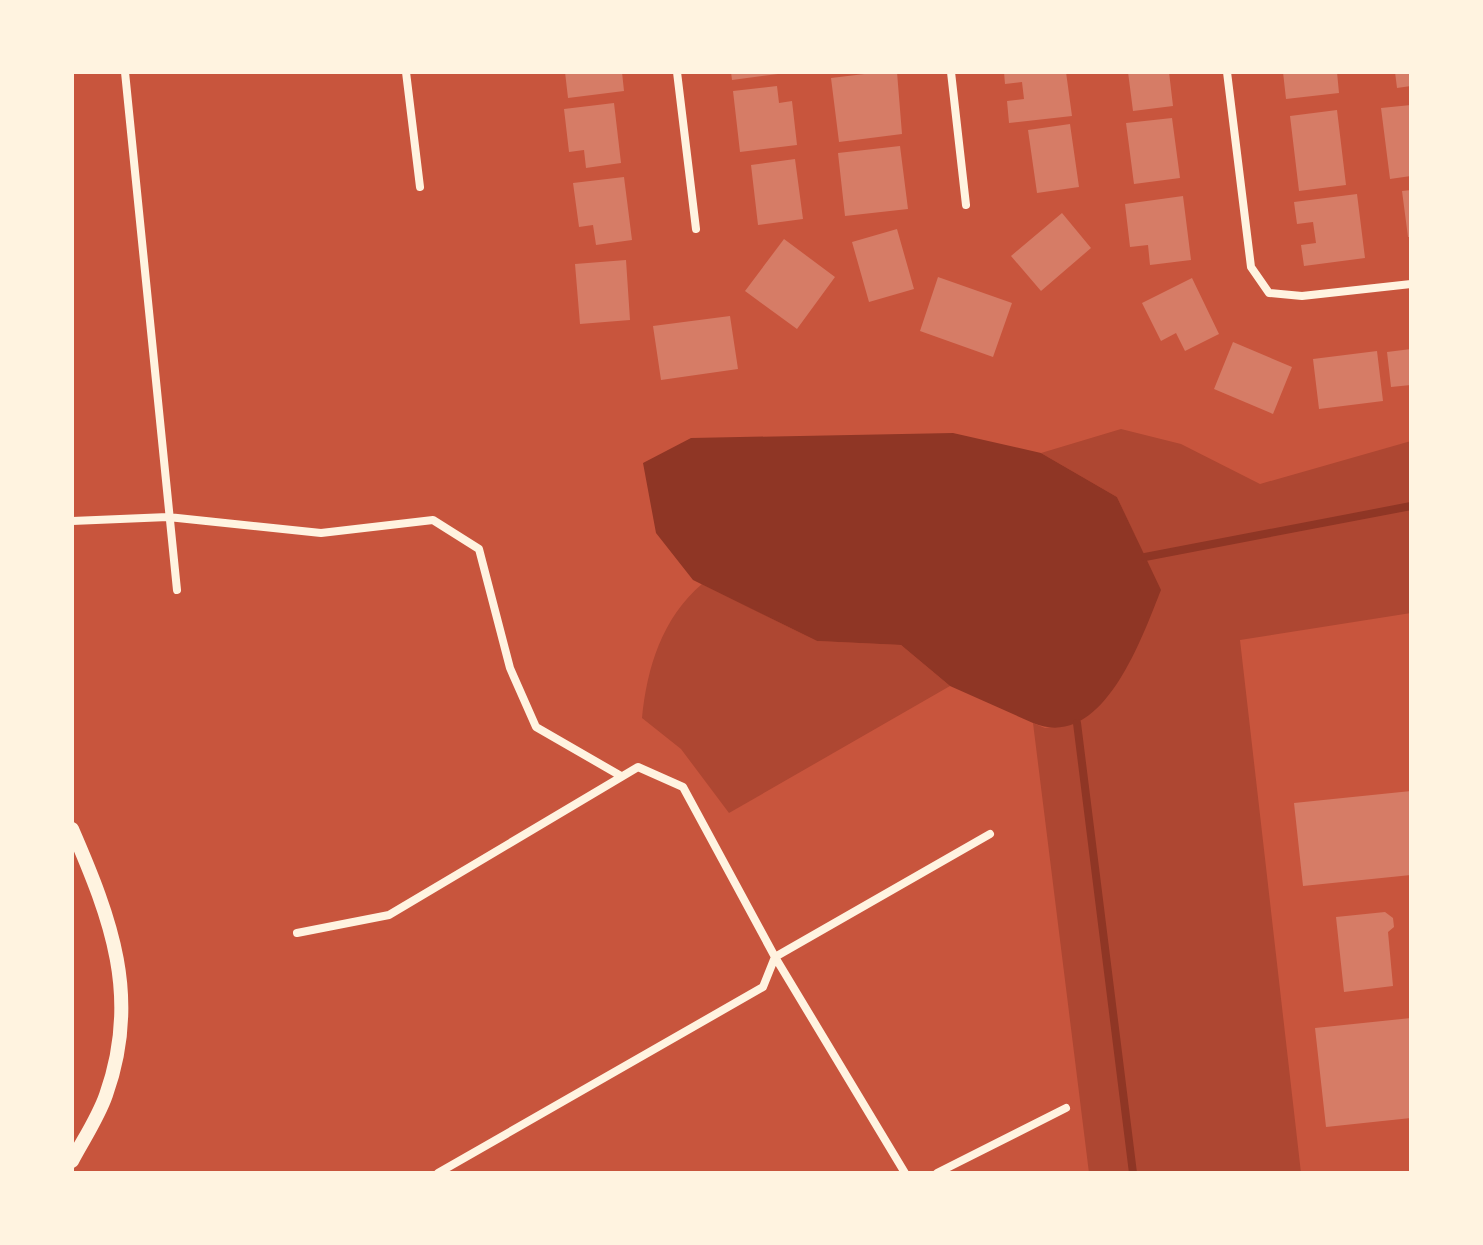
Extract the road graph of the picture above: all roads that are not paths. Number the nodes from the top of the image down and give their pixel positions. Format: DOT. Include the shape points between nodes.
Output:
graph roads {
  1 [pos="125,72"];
  2 [pos="406,72"];
  3 [pos="677,72"];
  4 [pos="951,72"];
  5 [pos="1227,72"];
  6 [pos="420,187"];
  7 [pos="966,205"];
  8 [pos="696,229"];
  9 [pos="1411,284"];
  10 [pos="168,517"];
  11 [pos="72,521"];
  12 [pos="177,590"];
  13 [pos="621,776"];
  14 [pos="72,829"];
  15 [pos="990,834"];
  16 [pos="297,933"];
  17 [pos="775,957"];
  18 [pos="1066,1108"];
  19 [pos="72,1161"];
  20 [pos="438,1173"];
  21 [pos="905,1173"];
  22 [pos="937,1173"];
  1 -- 10 [label="street"];
  2 -- 6 [label="street"];
  3 -- 8 [label="street"];
  4 -- 7 [label="street"];
  5 -- 9 [label="street" via="1251,267 1269,293 1302,296"];
  10 -- 11 [label="street"];
  10 -- 12 [label="street"];
  10 -- 13 [label="street" via="321,533 433,520 479,549 510,668 536,727"];
  13 -- 16 [label="street" via="389,915"];
  13 -- 17 [label="street" via="638,767 683,787"];
  14 -- 19 [label="street" via="107,909 122,981 120,1039 106,1097"];
  15 -- 17 [label="street"];
  17 -- 20 [label="street" via="763,987"];
  17 -- 21 [label="street"];
  18 -- 22 [label="street"];
}
